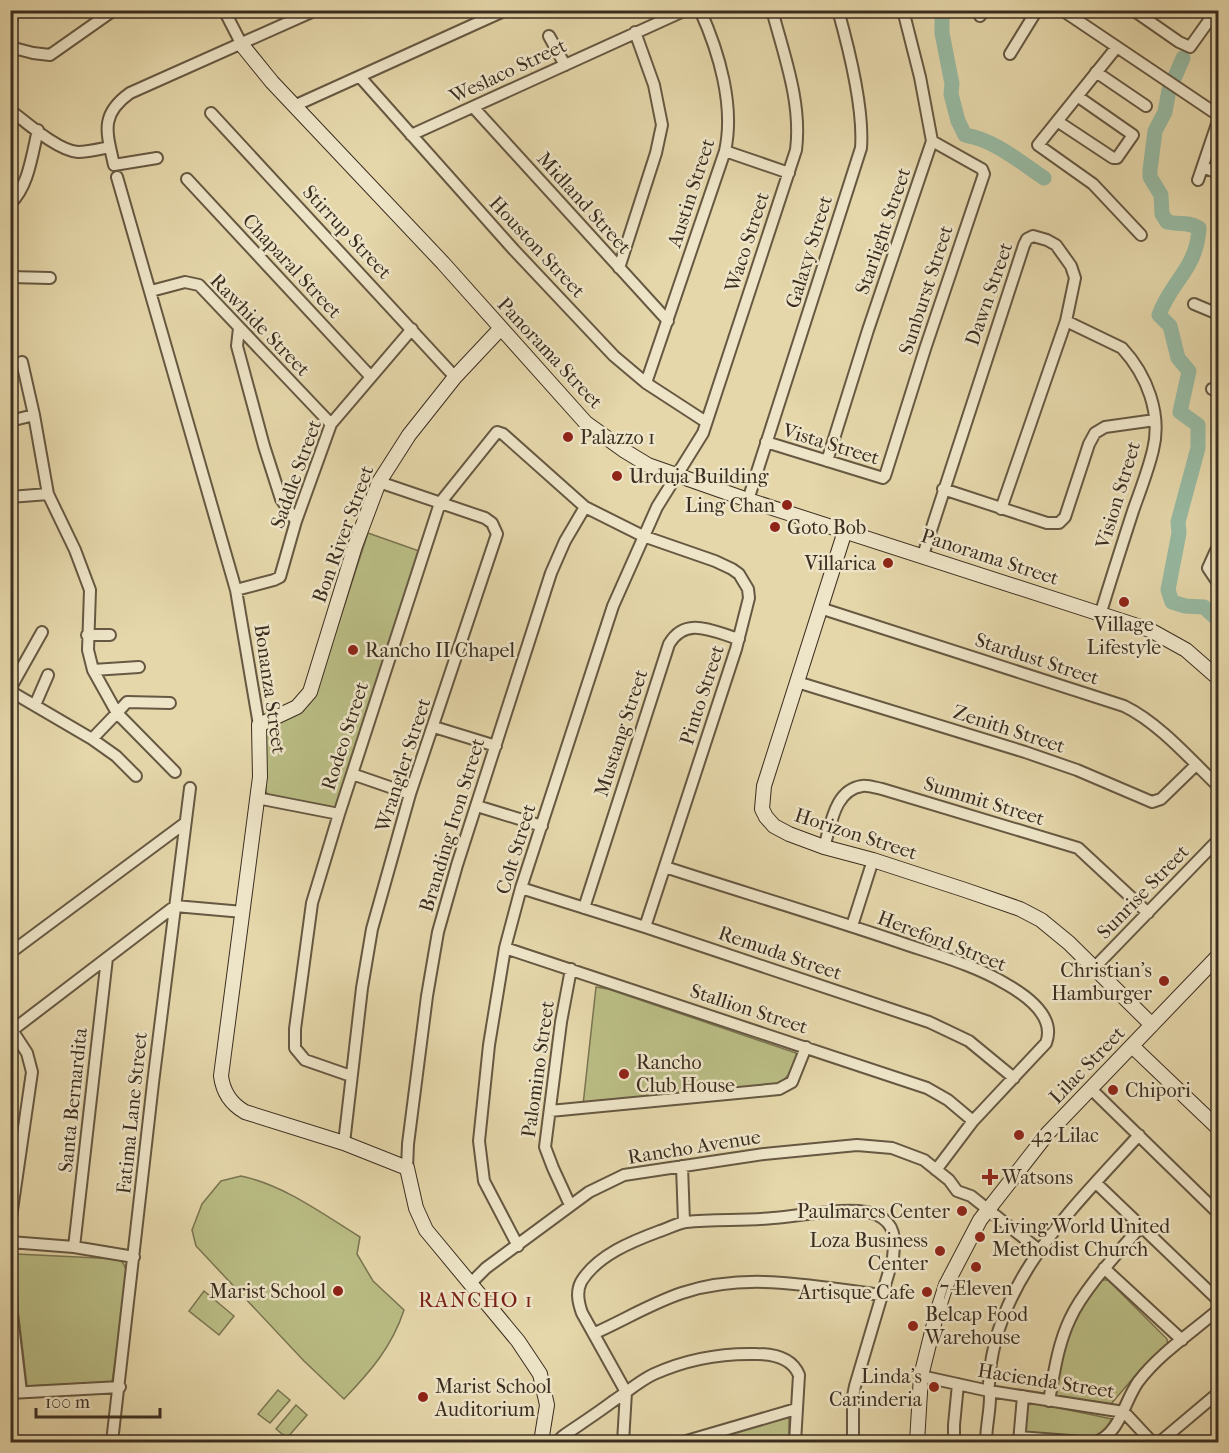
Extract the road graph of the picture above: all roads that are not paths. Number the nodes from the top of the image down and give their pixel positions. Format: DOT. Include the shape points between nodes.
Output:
graph roads {
  1 [pos="14,10"];
  2 [pos="114,10"];
  3 [pos="224,10"];
  4 [pos="316,10"];
  5 [pos="506,10"];
  6 [pos="686,10"];
  7 [pos="700,10"];
  8 [pos="772,10"];
  9 [pos="838,10"];
  10 [pos="903,10"];
  11 [pos="1037,10"];
  12 [pos="1062,10"];
  13 [pos="1133,10"];
  14 [pos="1218,21"];
  15 [pos="10,25"];
  16 [pos="635,32"];
  17 [pos="549,36"];
  18 [pos="242,45"];
  19 [pos="10,47"];
  20 [pos="1116,48"];
  21 [pos="1010,54"];
  22 [pos="565,65"];
  23 [pos="1096,72"];
  24 [pos="360,77"];
  25 [pos="1077,96"];
  26 [pos="294,106"];
  27 [pos="1146,106"];
  28 [pos="474,108"];
  29 [pos="10,110"];
  30 [pos="211,113"];
  31 [pos="1218,115"];
  32 [pos="1057,121"];
  33 [pos="1218,121"];
  34 [pos="38,130"];
  35 [pos="411,135"];
  36 [pos="932,141"];
  37 [pos="110,147"];
  38 [pos="725,151"];
  39 [pos="157,158"];
  40 [pos="1203,167"];
  41 [pos="789,173"];
  42 [pos="1218,173"];
  43 [pos="117,177"];
  44 [pos="187,179"];
  45 [pos="1198,180"];
  46 [pos="11,203"];
  47 [pos="1141,234"];
  48 [pos="619,268"];
  49 [pos="10,277"];
  50 [pos="50,278"];
  51 [pos="151,291"];
  52 [pos="1194,304"];
  53 [pos="1218,314"];
  54 [pos="668,321"];
  55 [pos="1066,321"];
  56 [pos="239,328"];
  57 [pos="501,328"];
  58 [pos="412,329"];
  59 [pos="22,362"];
  60 [pos="371,377"];
  61 [pos="455,377"];
  62 [pos="646,383"];
  63 [pos="34,415"];
  64 [pos="1155,420"];
  65 [pos="10,421"];
  66 [pos="706,422"];
  67 [pos="330,424"];
  68 [pos="766,442"];
  69 [pos="827,461"];
  70 [pos="677,476"];
  71 [pos="885,477"];
  72 [pos="379,482"];
  73 [pos="943,489"];
  74 [pos="48,494"];
  75 [pos="10,497"];
  76 [pos="748,500"];
  77 [pos="440,502"];
  78 [pos="585,507"];
  79 [pos="1001,509"];
  80 [pos="296,521"];
  81 [pos="845,531"];
  82 [pos="643,536"];
  83 [pos="1218,546"];
  84 [pos="923,555"];
  85 [pos="1218,583"];
  86 [pos="236,590"];
  87 [pos="820,608"];
  88 [pos="1101,612"];
  89 [pos="42,632"];
  90 [pos="87,635"];
  91 [pos="110,635"];
  92 [pos="739,639"];
  93 [pos="139,667"];
  94 [pos="93,670"];
  95 [pos="48,675"];
  96 [pos="1218,678"];
  97 [pos="797,682"];
  98 [pos="10,690"];
  99 [pos="170,703"];
  100 [pos="35,705"];
  101 [pos="117,713"];
  102 [pos="259,725"];
  103 [pos="434,727"];
  104 [pos="92,739"];
  105 [pos="496,746"];
  106 [pos="1196,765"];
  107 [pos="175,772"];
  108 [pos="352,774"];
  109 [pos="135,776"];
  110 [pos="1218,786"];
  111 [pos="190,788"];
  112 [pos="410,794"];
  113 [pos="258,798"];
  114 [pos="477,806"];
  115 [pos="339,814"];
  116 [pos="185,823"];
  117 [pos="542,826"];
  118 [pos="1218,840"];
  119 [pos="824,848"];
  120 [pos="873,860"];
  121 [pos="665,867"];
  122 [pos="521,888"];
  123 [pos="175,906"];
  124 [pos="584,908"];
  125 [pos="243,912"];
  126 [pos="1148,912"];
  127 [pos="852,926"];
  128 [pos="645,927"];
  129 [pos="506,948"];
  130 [pos="10,953"];
  131 [pos="1218,956"];
  132 [pos="107,958"];
  133 [pos="1094,968"];
  134 [pos="571,969"];
  135 [pos="1152,1025"];
  136 [pos="11,1030"];
  137 [pos="1132,1046"];
  138 [pos="806,1047"];
  139 [pos="351,1076"];
  140 [pos="1014,1078"];
  141 [pos="1091,1089"];
  142 [pos="550,1111"];
  143 [pos="973,1121"];
  144 [pos="1218,1128"];
  145 [pos="1139,1135"];
  146 [pos="344,1143"];
  147 [pos="682,1166"];
  148 [pos="407,1168"];
  149 [pos="936,1170"];
  150 [pos="1096,1183"];
  151 [pos="570,1205"];
  152 [pos="987,1209"];
  153 [pos="1218,1213"];
  154 [pos="684,1222"];
  155 [pos="10,1224"];
  156 [pos="1141,1226"];
  157 [pos="10,1242"];
  158 [pos="518,1246"];
  159 [pos="74,1247"];
  160 [pos="1039,1250"];
  161 [pos="10,1251"];
  162 [pos="134,1257"];
  163 [pos="1104,1268"];
  164 [pos="470,1284"];
  165 [pos="882,1294"];
  166 [pos="1218,1300"];
  167 [pos="1218,1310"];
  168 [pos="595,1333"];
  169 [pos="1182,1340"];
  170 [pos="921,1376"];
  171 [pos="958,1384"];
  172 [pos="120,1387"];
  173 [pos="989,1391"];
  174 [pos="626,1392"];
  175 [pos="16,1393"];
  176 [pos="1218,1393"];
  177 [pos="1023,1396"];
  178 [pos="1049,1401"];
  179 [pos="796,1409"];
  180 [pos="1124,1412"];
  181 [pos="1019,1440"];
  182 [pos="1056,1442"];
  183 [pos="112,1443"];
  184 [pos="541,1443"];
  185 [pos="557,1443"];
  186 [pos="623,1443"];
  187 [pos="683,1443"];
  188 [pos="795,1443"];
  189 [pos="853,1443"];
  190 [pos="917,1443"];
  191 [pos="954,1443"];
  192 [pos="987,1443"];
  193 [pos="1083,1443"];
  194 [pos="1096,1443"];
  195 [pos="1153,1443"];
  1 -- 15 [label="street"];
  2 -- 19 [label="street" via="50,55"];
  3 -- 18 [label="street, Panorama Street"];
  4 -- 18 [label="street"];
  5 -- 24 [label="street"];
  6 -- 16 [label="street, Weslaco Street"];
  7 -- 38 [label="street, Austin Street" via="725,91 729,123"];
  8 -- 41 [label="street, Waco Street" via="798,128"];
  9 -- 68 [label="street, Galaxy Street" via="855,85 861,148"];
  10 -- 36 [label="street"];
  11 -- 21 [label="street"];
  12 -- 20 [label="street"];
  13 -- 14 [label="street" via="1188,46 1194,44 1210,19"];
  16 -- 22 [label="street, Weslaco Street"];
  16 -- 48 [label="street" via="654,86 662,125"];
  17 -- 22 [label="street"];
  18 -- 26 [label="street, Panorama Street"];
  18 -- 37 [label="street" via="123,98 108,119"];
  20 -- 23 [label="street"];
  20 -- 31 [label="street"];
  22 -- 28 [label="street, Weslaco Street"];
  23 -- 25 [label="street"];
  23 -- 27 [label="street"];
  24 -- 26 [label="street"];
  24 -- 35 [label="street, Houston Street"];
  25 -- 32 [label="street"];
  25 -- 32 [label="street" via="1133,135 1117,158"];
  26 -- 57 [label="street, Panorama Street"];
  28 -- 35 [label="street, Weslaco Street"];
  28 -- 48 [label="street, Midland Street"];
  29 -- 34 [label="street"];
  30 -- 58 [label="street, Stirrup Street"];
  32 -- 47 [label="street" via="1038,145 1093,184"];
  33 -- 40 [label="street"];
  34 -- 37 [label="street" via="70,151"];
  34 -- 46 [label="street" via="25,179"];
  35 -- 62 [label="street, Houston Street" via="614,356"];
  36 -- 69 [label="street, Starlight Street"];
  36 -- 71 [label="street, Sunburst Street" via="982,169 984,174"];
  37 -- 39 [label="street" via="115,166"];
  38 -- 41 [label="street"];
  38 -- 54 [label="street, Austin Street"];
  40 -- 42 [label="street"];
  40 -- 45 [label="street"];
  41 -- 66 [label="street, Waco Street"];
  43 -- 51 [label="street, Bonanza Street"];
  44 -- 60 [label="street, Chaparal Street"];
  48 -- 54 [label="street, Midland Street"];
  49 -- 50 [label="street"];
  51 -- 56 [label="street, Rawhide Street" via="185,282 199,285"];
  51 -- 86 [label="street, Bonanza Street"];
  52 -- 53 [label="street"];
  54 -- 62 [label="street, Austin Street"];
  55 -- 64 [label="street, Vision Street" via="1122,348 1143,377"];
  55 -- 73 [label="street, Dawn Street" via="1075,278 1071,266 1056,245 1029,237"];
  55 -- 79 [label="street, Dawn Street"];
  56 -- 67 [label="street, Rawhide Street"];
  56 -- 80 [label="street" via="237,346 261,436 281,499"];
  57 -- 61 [label="street, Bon River Street"];
  57 -- 70 [label="street, Panorama Street" via="586,423 648,465"];
  58 -- 60 [label="street, Saddle Street"];
  58 -- 61 [label="street, Stirrup Street"];
  59 -- 63 [label="street"];
  60 -- 67 [label="street, Saddle Street"];
  61 -- 72 [label="street, Bon River Street" via="409,435"];
  62 -- 66 [label="street, Houston Street"];
  63 -- 65 [label="street"];
  63 -- 74 [label="street"];
  64 -- 79 [label="street" via="1105,427 1095,434 1065,517 1059,523"];
  64 -- 88 [label="street, Vision Street" via="1154,448"];
  66 -- 70 [label="street, Waco Street"];
  67 -- 80 [label="street, Saddle Street"];
  68 -- 69 [label="street, Vista Street"];
  68 -- 76 [label="street, Galaxy Street"];
  69 -- 71 [label="street, Vista Street"];
  70 -- 76 [label="street, Panorama Street"];
  70 -- 82 [label="street, Colt Street"];
  72 -- 77 [label="street, Wrangler Street"];
  72 -- 102 [label="street, Bon River Street" via="310,692 297,707"];
  73 -- 79 [label="street"];
  73 -- 84 [label="street, Dawn Street"];
  74 -- 75 [label="street"];
  74 -- 90 [label="street" via="90,590"];
  76 -- 81 [label="street, Panorama Street"];
  77 -- 78 [label="street, Rodeo Street" via="497,432"];
  77 -- 103 [label="street, Wrangler Street" via="484,518 492,523 497,534"];
  77 -- 108 [label="street, Rodeo Street"];
  78 -- 82 [label="street, Rodeo Street"];
  78 -- 105 [label="street, Branding Iron Street" via="551,573"];
  80 -- 86 [label="street, Saddle Street" via="278,579"];
  81 -- 84 [label="street, Panorama Street"];
  81 -- 87 [label="street, Horizon Street"];
  82 -- 92 [label="street, Pinto Street" via="715,561 739,574 750,594"];
  82 -- 117 [label="street, Colt Street" via="613,606"];
  83 -- 85 [label="street" via="1208,568"];
  84 -- 88 [label="street, Panorama Street"];
  86 -- 102 [label="street, Bonanza Street"];
  87 -- 97 [label="street, Horizon Street"];
  87 -- 106 [label="street, Stardust Street" via="1124,706 1152,724"];
  88 -- 96 [label="street, Panorama Street" via="1167,638"];
  89 -- 98 [label="street"];
  90 -- 91 [label="street"];
  90 -- 94 [label="street"];
  92 -- 121 [label="street, Pinto Street"];
  92 -- 124 [label="street, Mustang Street" via="697,626 677,633 669,644"];
  93 -- 94 [label="street"];
  94 -- 101 [label="street"];
  95 -- 100 [label="street"];
  97 -- 106 [label="street, Zenith Street" via="1042,758 1152,802 1161,799"];
  97 -- 119 [label="street, Horizon Street" via="764,786 762,809 774,826"];
  98 -- 100 [label="street"];
  99 -- 101 [label="street" via="127,702"];
  100 -- 104 [label="street"];
  101 -- 104 [label="street"];
  101 -- 107 [label="street"];
  102 -- 113 [label="street, Bonanza Street"];
  103 -- 105 [label="street"];
  103 -- 112 [label="street, Wrangler Street"];
  104 -- 109 [label="street"];
  105 -- 114 [label="street, Branding Iron Street"];
  106 -- 110 [label="street, Stardust Street"];
  108 -- 112 [label="street"];
  108 -- 115 [label="street, Rodeo Street"];
  111 -- 116 [label="street, Fatima Lane Street"];
  112 -- 139 [label="street, Wrangler Street" via="372,929"];
  113 -- 115 [label="street"];
  113 -- 125 [label="street, Bonanza Street"];
  114 -- 117 [label="street"];
  114 -- 148 [label="street, Branding Iron Street" via="438,932"];
  115 -- 139 [label="street, Rodeo Street" via="312,903 295,1048 305,1060"];
  116 -- 123 [label="street, Fatima Lane Street"];
  116 -- 130 [label="street"];
  117 -- 122 [label="street, Colt Street"];
  118 -- 126 [label="street, Sunrise Street"];
  119 -- 120 [label="street, Horizon Street"];
  119 -- 126 [label="street, Summit Street" via="838,803 846,793 863,786 882,789 1078,848"];
  120 -- 127 [label="street"];
  120 -- 133 [label="street, Horizon Street" via="1032,914"];
  121 -- 127 [label="street, Hereford Street"];
  121 -- 128 [label="street, Pinto Street"];
  122 -- 124 [label="street, Remuda Street"];
  122 -- 129 [label="street, Colt Street"];
  123 -- 125 [label="street"];
  123 -- 132 [label="street"];
  123 -- 162 [label="street, Fatima Lane Street"];
  124 -- 128 [label="street, Remuda Street"];
  125 -- 146 [label="street, Bonanza Street" via="221,1070 225,1092 245,1112"];
  126 -- 133 [label="street, Sunrise Street"];
  127 -- 140 [label="street, Hereford Street" via="975,969 1008,985 1035,1006 1046,1022 1048,1036"];
  128 -- 140 [label="street, Remuda Street" via="929,1023 969,1041"];
  129 -- 134 [label="street, Stallion Street"];
  129 -- 158 [label="street, Colt Street" via="489,1045 479,1141 484,1181"];
  131 -- 135 [label="street, Lilac Street"];
  132 -- 136 [label="street"];
  132 -- 159 [label="street, Santa Bernardita"];
  133 -- 135 [label="street, Horizon Street"];
  134 -- 138 [label="street, Stallion Street"];
  134 -- 142 [label="street, Palomino Street"];
  135 -- 137 [label="street, Lilac Street"];
  136 -- 155 [label="street" via="27,1053 32,1072"];
  137 -- 141 [label="street, Lilac Street"];
  137 -- 144 [label="street"];
  138 -- 142 [label="street" via="792,1082 779,1089"];
  138 -- 143 [label="street, Stallion Street" via="927,1088"];
  139 -- 146 [label="street, Wrangler Street"];
  140 -- 143 [label="street, Hereford Street"];
  141 -- 145 [label="street"];
  141 -- 152 [label="street, Lilac Street" via="1048,1133"];
  142 -- 151 [label="street, Palomino Street" via="545,1147"];
  143 -- 149 [label="street, Hereford Street"];
  145 -- 150 [label="street"];
  145 -- 153 [label="street"];
  146 -- 148 [label="street, Bonanza Street"];
  147 -- 149 [label="street, Rancho Avenue" via="857,1145 901,1150"];
  147 -- 151 [label="street, Rancho Avenue" via="624,1175"];
  147 -- 154 [label="street"];
  148 -- 164 [label="street" via="423,1225"];
  149 -- 152 [label="street, Rancho Avenue" via="960,1193 971,1196"];
  150 -- 156 [label="street"];
  150 -- 160 [label="street"];
  151 -- 158 [label="street, Rancho Avenue"];
  152 -- 160 [label="street, Rancho Avenue"];
  152 -- 170 [label="street, Lilac Street" via="946,1285"];
  154 -- 165 [label="street" via="866,1211 887,1222 893,1231 893,1258"];
  154 -- 168 [label="street" via="628,1243 581,1282 579,1306"];
  156 -- 163 [label="street"];
  156 -- 166 [label="street"];
  157 -- 159 [label="street"];
  158 -- 164 [label="street, Rancho Avenue"];
  159 -- 162 [label="street"];
  160 -- 173 [label="street" via="1016,1288 999,1329"];
  161 -- 175 [label="street"];
  162 -- 172 [label="street, Fatima Lane Street"];
  163 -- 169 [label="street"];
  163 -- 178 [label="street" via="1070,1318 1059,1347"];
  164 -- 184 [label="street" via="540,1374 547,1405"];
  165 -- 168 [label="street" via="777,1281 719,1285 649,1306"];
  165 -- 189 [label="street" via="853,1396"];
  167 -- 169 [label="street"];
  168 -- 174 [label="street"];
  169 -- 180 [label="street" via="1145,1373"];
  170 -- 171 [label="street, Hacienda Street"];
  170 -- 190 [label="street, Lilac Street"];
  171 -- 173 [label="street, Hacienda Street"];
  171 -- 191 [label="street"];
  172 -- 175 [label="street"];
  172 -- 183 [label="street, Fatima Lane Street"];
  173 -- 177 [label="street, Hacienda Street"];
  173 -- 192 [label="street"];
  174 -- 179 [label="street" via="654,1375 695,1359 765,1354 787,1360 799,1375"];
  174 -- 185 [label="street"];
  174 -- 186 [label="street"];
  176 -- 195 [label="street" via="1161,1441"];
  177 -- 178 [label="street, Hacienda Street"];
  177 -- 181 [label="street"];
  178 -- 180 [label="street, Hacienda Street"];
  179 -- 187 [label="street"];
  179 -- 188 [label="street"];
  180 -- 194 [label="street" via="1107,1436"];
  180 -- 195 [label="street, Hacienda Street"];
  181 -- 182 [label="street"];
  182 -- 193 [label="street"];
}
